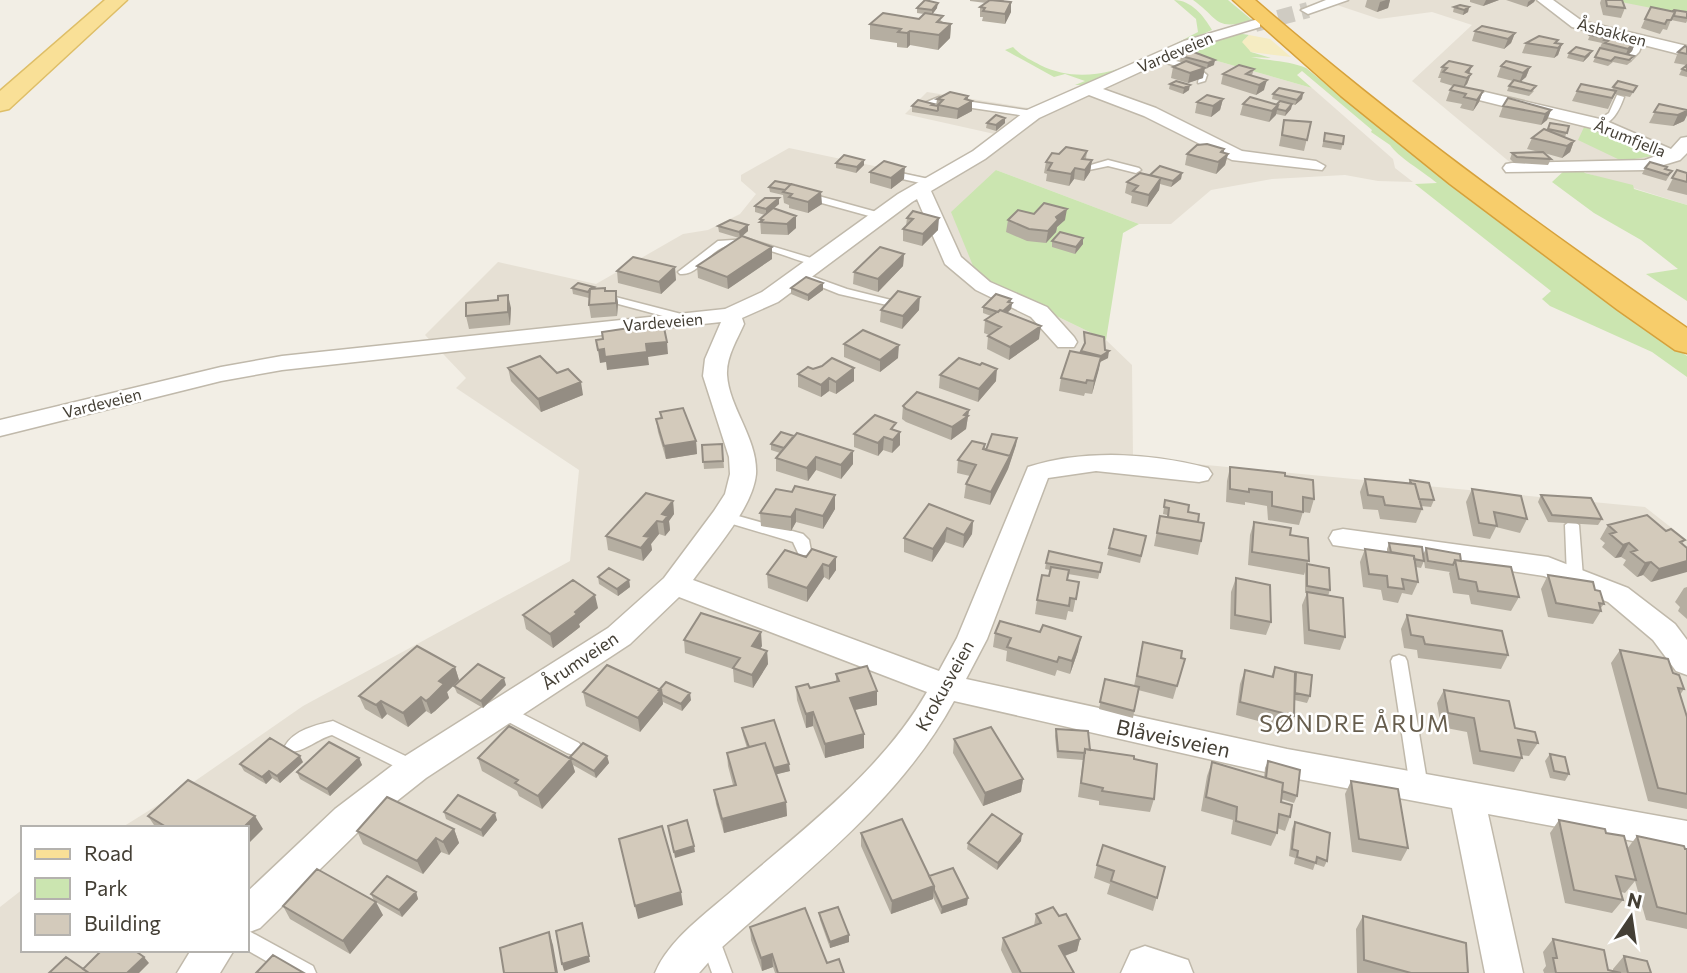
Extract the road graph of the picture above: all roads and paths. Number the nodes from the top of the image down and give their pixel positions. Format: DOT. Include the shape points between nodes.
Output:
graph roads {
  1 [pos="117,0"];
  2 [pos="1242,0"];
  3 [pos="1342,0"];
  4 [pos="1544,0"];
  5 [pos="1286,9"];
  6 [pos="1255,24"];
  7 [pos="1640,40"];
  8 [pos="1687,51"];
  9 [pos="1159,58"];
  10 [pos="1627,59"];
  11 [pos="1201,80"];
  12 [pos="1088,89"];
  13 [pos="1485,97"];
  14 [pos="1620,97"];
  15 [pos="0,104"];
  16 [pos="926,104"];
  17 [pos="1033,114"];
  18 [pos="1598,124"];
  19 [pos="1680,149"];
  20 [pos="1316,166"];
  21 [pos="1088,167"];
  22 [pos="1512,168"];
  23 [pos="873,170"];
  24 [pos="1136,170"];
  25 [pos="926,187"];
  26 [pos="797,195"];
  27 [pos="880,216"];
  28 [pos="817,263"];
  29 [pos="684,272"];
  30 [pos="800,275"];
  31 [pos="596,296"];
  32 [pos="887,302"];
  33 [pos="730,315"];
  34 [pos="1687,316"];
  35 [pos="690,319"];
  36 [pos="1066,342"];
  37 [pos="1687,344"];
  38 [pos="0,428"];
  39 [pos="1199,474"];
  40 [pos="724,517"];
  41 [pos="1572,525"];
  42 [pos="1343,538"];
  43 [pos="804,551"];
  44 [pos="1575,577"];
  45 [pos="674,585"];
  46 [pos="1399,661"];
  47 [pos="1687,662"];
  48 [pos="944,685"];
  49 [pos="503,711"];
  50 [pos="294,746"];
  51 [pos="573,748"];
  52 [pos="414,768"];
  53 [pos="1419,788"];
  54 [pos="1467,796"];
  55 [pos="1687,836"];
  56 [pos="248,915"];
  57 [pos="708,936"];
  58 [pos="248,940"];
  59 [pos="213,952"];
  60 [pos="196,973"];
  61 [pos="306,973"];
  62 [pos="674,973"];
  63 [pos="722,973"];
  64 [pos="1140,973"];
  65 [pos="1174,973"];
  66 [pos="1504,973"];
  1 -- 15 [label="main road"];
  2 -- 37 [label="highway" via="1411,141"];
  3 -- 5 [label="street"];
  4 -- 7 [label="street, Åsbakken" via="1577,24"];
  5 -- 34 [label="highway" via="1457,152"];
  6 -- 9 [label="street, Vardeveien"];
  7 -- 8 [label="street, Åsbakken"];
  7 -- 10 [label="lane"];
  9 -- 11 [label="lane" via="1198,71"];
  9 -- 12 [label="street, Vardeveien"];
  12 -- 17 [label="street, Vardeveien"];
  12 -- 20 [label="street" via="1150,112 1238,156"];
  13 -- 18 [label="street, Årumfjella"];
  14 -- 18 [label="lane" via="1613,114"];
  16 -- 17 [label="lane" via="939,100"];
  17 -- 25 [label="street, Vardeveien"];
  18 -- 19 [label="street, Årumfjella" via="1638,144"];
  19 -- 22 [label="street" via="1647,164"];
  21 -- 24 [label="lane" via="1108,163"];
  23 -- 25 [label="lane"];
  25 -- 27 [label="street, Vardeveien"];
  25 -- 36 [label="street" via="952,260 983,286 1039,312"];
  26 -- 27 [label="lane"];
  27 -- 28 [label="street, Vardeveien"];
  28 -- 29 [label="lane" via="748,242 722,243"];
  28 -- 30 [label="street, Vardeveien"];
  30 -- 32 [label="lane"];
  30 -- 33 [label="street, Vardeveien" via="770,297"];
  31 -- 35 [label="lane"];
  33 -- 35 [label="street, Vardeveien"];
  33 -- 40 [label="street, Årumveien" via="733,324 717,359 715,376 742,457 743,474 738,494"];
  35 -- 38 [label="street, Vardeveien" via="282,363"];
  39 -- 48 [label="street, Krokusveien" via="1077,463 1037,472 972,639"];
  40 -- 43 [label="lane" via="798,538"];
  40 -- 45 [label="street, Årumveien"];
  41 -- 44 [label="lane"];
  42 -- 44 [label="street" via="1548,567"];
  44 -- 47 [label="street" via="1618,595 1664,632"];
  45 -- 48 [label="street, Blåveisveien"];
  45 -- 49 [label="street, Årumveien" via="619,636"];
  46 -- 53 [label="lane"];
  48 -- 53 [label="street, Blåveisveien" via="1187,743"];
  48 -- 57 [label="street, Krokusveien" via="921,732 868,793"];
  49 -- 51 [label="lane"];
  49 -- 52 [label="street, Årumveien"];
  50 -- 52 [label="lane" via="313,733 334,728"];
  52 -- 56 [label="street, Årumveien" via="347,820"];
  53 -- 54 [label="street, Blåveisveien"];
  54 -- 55 [label="street, Blåveisveien"];
  54 -- 66 [label="street"];
  57 -- 62 [label="street, Krokusveien"];
  57 -- 63 [label="lane"];
  58 -- 61 [label="lane"];
  59 -- 60 [label="street"];
  64 -- 65 [label="street" via="1145,964"];
}
